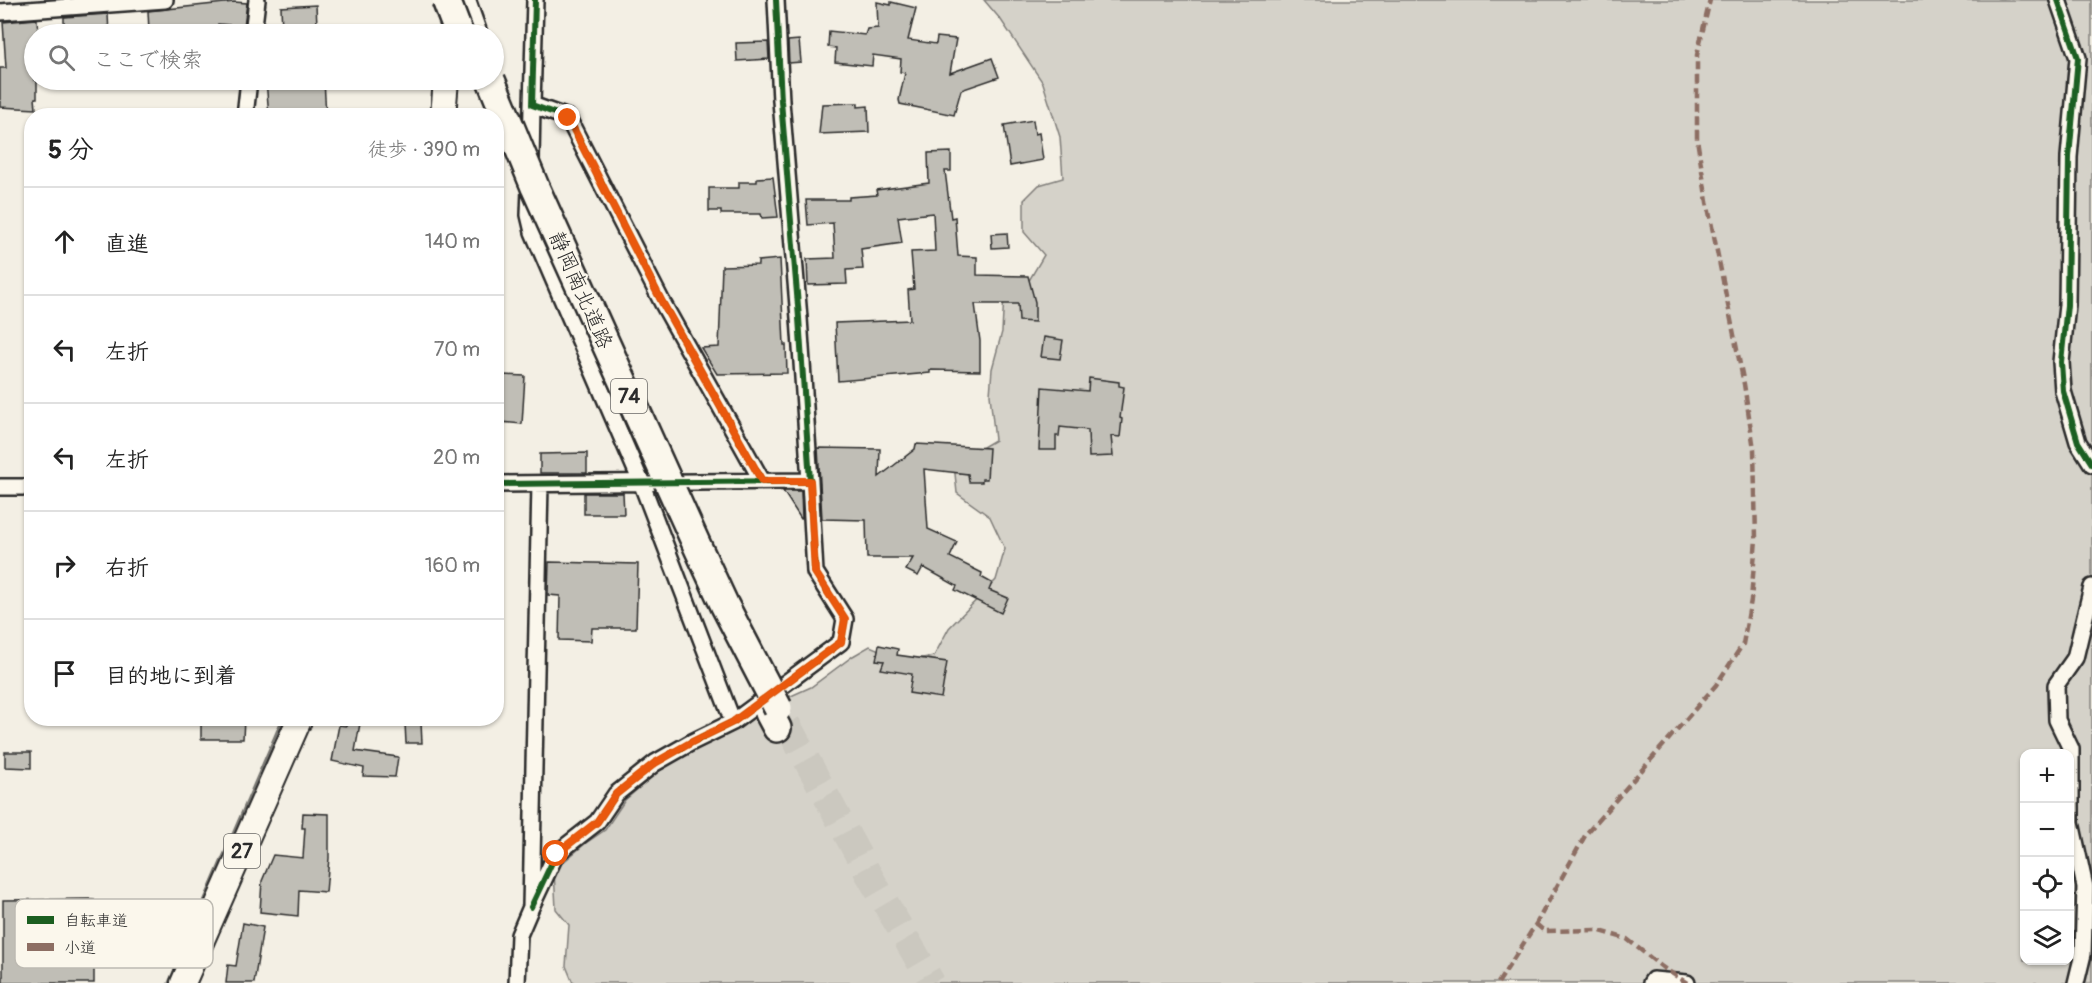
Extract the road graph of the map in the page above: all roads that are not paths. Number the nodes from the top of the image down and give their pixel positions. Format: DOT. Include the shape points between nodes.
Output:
graph roads {
  1 [pos="165,0"];
  2 [pos="257,0"];
  3 [pos="446,0"];
  4 [pos="453,0"];
  5 [pos="461,0"];
  6 [pos="535,0"];
  7 [pos="776,0"];
  8 [pos="2058,0"];
  9 [pos="0,12"];
  10 [pos="254,24"];
  11 [pos="451,24"];
  12 [pos="455,24"];
  13 [pos="469,24"];
  14 [pos="248,90"];
  15 [pos="445,90"];
  16 [pos="481,90"];
  17 [pos="495,90"];
  18 [pos="532,105"];
  19 [pos="246,108"];
  20 [pos="443,108"];
  21 [pos="489,108"];
  22 [pos="502,108"];
  23 [pos="504,112"];
  24 [pos="504,144"];
  25 [pos="2092,464"];
  26 [pos="762,481"];
  27 [pos="810,481"];
  28 [pos="641,482"];
  29 [pos="504,484"];
  30 [pos="540,484"];
  31 [pos="24,487"];
  32 [pos="0,488"];
  33 [pos="2092,586"];
  34 [pos="733,722"];
  35 [pos="296,726"];
  36 [pos="531,907"];
  37 [pos="213,915"];
  38 [pos="190,968"];
  39 [pos="183,983"];
  40 [pos="517,983"];
  41 [pos="1651,983"];
  42 [pos="1687,983"];
  43 [pos="2076,983"];
  1 -- 9 [label="street"];
  2 -- 10 [label="street"];
  3 -- 12 [label="highway, bridge"];
  4 -- 11 [label="main road"];
  5 -- 13 [label="highway"];
  6 -- 18 [label="street"];
  7 -- 27 [label="street"];
  8 -- 25 [label="street" via="2078,58 2069,157 2063,391 2078,442"];
  14 -- 19 [label="street"];
  15 -- 20 [label="main road"];
  16 -- 21 [label="highway"];
  17 -- 22 [label="highway, 静岡南北道路 / 74, bridge"];
  18 -- 26 [label="street" via="568,118 662,302"];
  18 -- 28 [label="street" via="529,215 533,232"];
  23 -- 24 [label="highway, 静岡南北道路 / 74, bridge" via="534,187 778,718 695,563"];
  26 -- 27 [label="street"];
  26 -- 28 [label="street"];
  27 -- 34 [label="street" via="815,572 845,619 841,642"];
  28 -- 30 [label="street"];
  28 -- 34 [label="street"];
  29 -- 30 [label="street"];
  30 -- 36 [label="street"];
  31 -- 32 [label="street"];
  33 -- 43 [label="street" via="2075,658 2056,685 2057,720 2071,748 2071,822 2085,887 2083,954"];
  34 -- 36 [label="street" via="655,763 616,794 597,822 556,854"];
  35 -- 37 [label="main road, 27"];
  36 -- 40 [label="street" via="519,935"];
  38 -- 39 [label="main road, 27"];
  41 -- 42 [label="street"];
}
